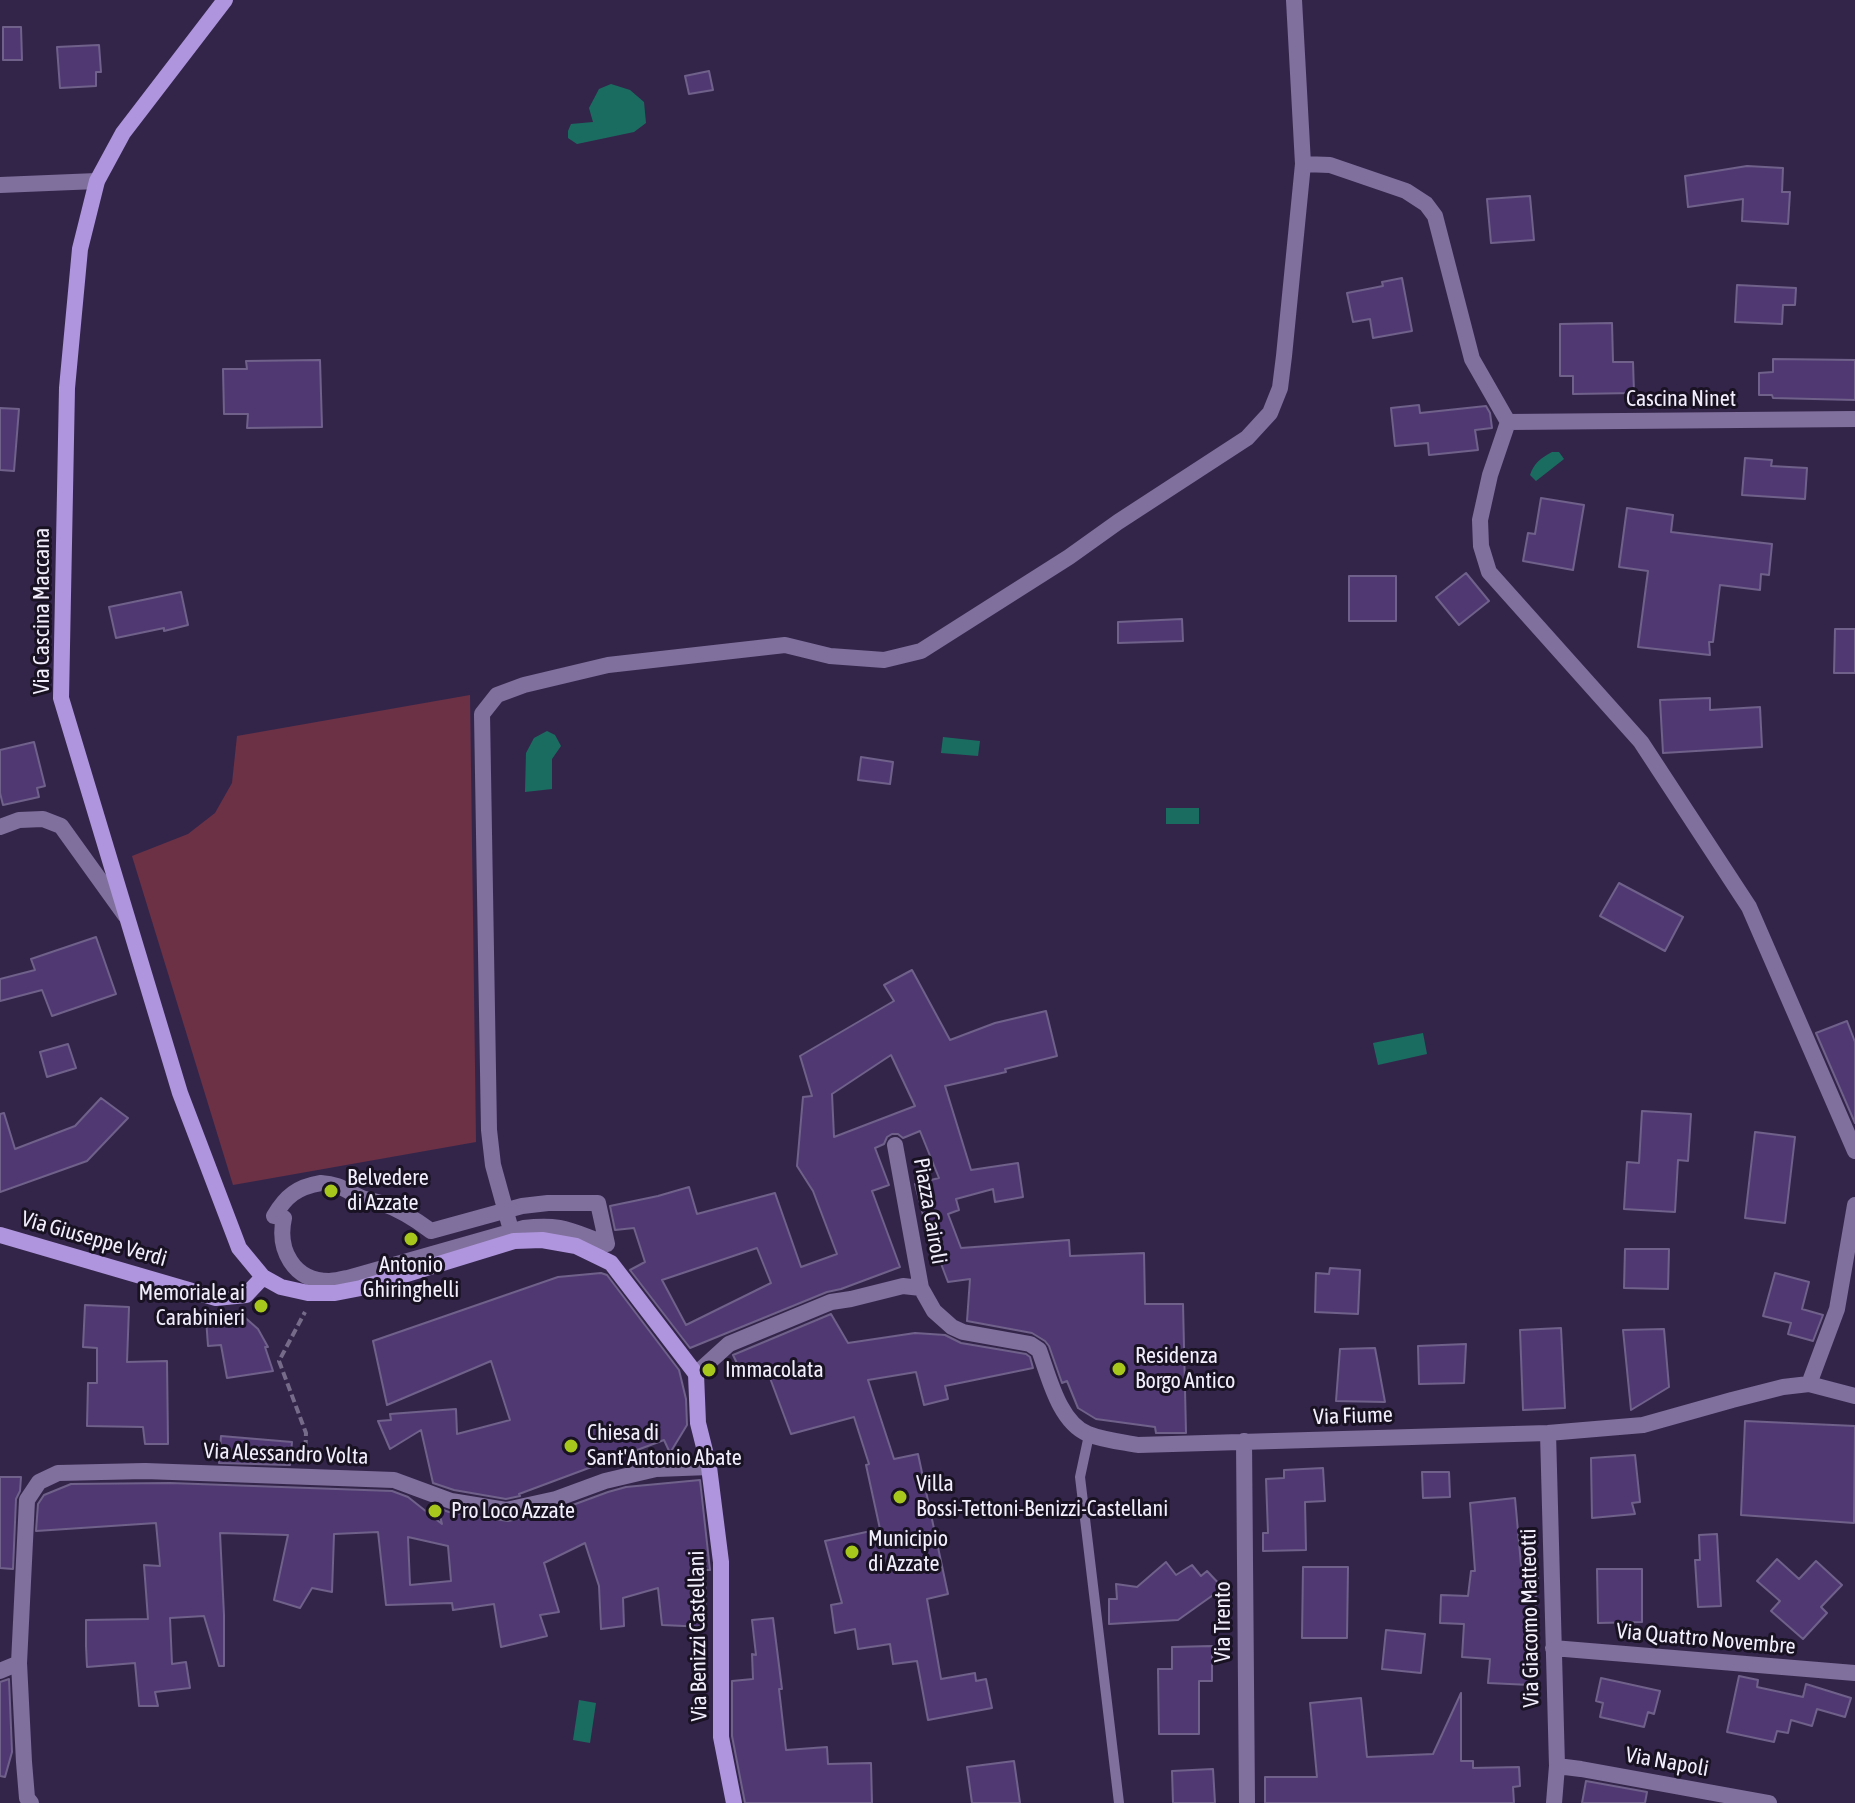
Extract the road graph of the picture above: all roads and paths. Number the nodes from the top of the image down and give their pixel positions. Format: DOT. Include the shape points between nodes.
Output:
graph roads {
  1 [pos="225,0"];
  2 [pos="1294,0"];
  3 [pos="1303,164"];
  4 [pos="97,181"];
  5 [pos="0,185"];
  6 [pos="1855,419"];
  7 [pos="1508,422"];
  8 [pos="0,827"];
  9 [pos="128,919"];
  10 [pos="895,1145"];
  11 [pos="1855,1151"];
  12 [pos="1855,1205"];
  13 [pos="506,1210"];
  14 [pos="0,1235"];
  15 [pos="512,1236"];
  16 [pos="263,1277"];
  17 [pos="921,1288"];
  18 [pos="316,1293"];
  19 [pos="696,1374"];
  20 [pos="1809,1384"];
  21 [pos="1855,1396"];
  22 [pos="1548,1433"];
  23 [pos="1089,1435"];
  24 [pos="1244,1441"];
  25 [pos="709,1467"];
  26 [pos="304,1477"];
  27 [pos="1553,1648"];
  28 [pos="19,1663"];
  29 [pos="0,1671"];
  30 [pos="1855,1673"];
  31 [pos="1557,1766"];
  32 [pos="25,1801"];
  33 [pos="734,1803"];
  34 [pos="1119,1803"];
  35 [pos="1247,1803"];
  36 [pos="1554,1803"];
  37 [pos="1769,1803"];
  1 -- 4 [label="street, Via Cascina Maccana" via="123,133"];
  2 -- 3 [label="street"];
  3 -- 7 [label="street" via="1330,165 1406,191 1426,204 1435,216 1472,359"];
  3 -- 13 [label="street" via="1280,388 1270,413 1247,438 921,651 884,660 830,656 785,645 608,665 497,695 482,714 489,1130"];
  4 -- 5 [label="street"];
  4 -- 9 [label="street, Via Cascina Maccana" via="80,249 67,388 61,698"];
  6 -- 7 [label="street, Cascina Ninet"];
  7 -- 11 [label="street" via="1480,520 1489,572 1641,742 1749,907"];
  8 -- 9 [label="street" via="43,819 61,826"];
  9 -- 16 [label="street, Via Cascina Maccana" via="180,1093 239,1248"];
  10 -- 17 [label="street, Piazza Cairoli"];
  12 -- 20 [label="street" via="1837,1309"];
  13 -- 15 [label="street"];
  13 -- 15 [label="street" via="598,1203 607,1244 545,1225"];
  13 -- 15 [label="street" via="431,1231 398,1210 321,1183 292,1193 274,1216 284,1218 283,1248 290,1262 327,1281"];
  14 -- 16 [label="street, Via Giuseppe Verdi" via="216,1298 246,1295"];
  15 -- 18 [label="street" via="361,1288"];
  15 -- 19 [label="street" via="576,1246 611,1263"];
  16 -- 18 [label="street" via="281,1287"];
  17 -- 19 [label="street, Piazza Cairoli" via="903,1286 831,1302 729,1344"];
  17 -- 23 [label="street" via="934,1311 952,1327 1039,1350 1064,1414"];
  18 -- 26 [label="path" via="279,1361 306,1433"];
  19 -- 25 [label="street, Via Benizzi Castellani" via="698,1423"];
  20 -- 21 [label="street, Via Fiume"];
  20 -- 22 [label="street, Via Fiume" via="1643,1425"];
  22 -- 24 [label="street, Via Fiume"];
  22 -- 27 [label="street, Via Giacomo Matteotti"];
  23 -- 24 [label="street, Via Fiume" via="1138,1445"];
  23 -- 34 [label="lane" via="1080,1477"];
  24 -- 35 [label="street, Via Trento"];
  25 -- 26 [label="street, Via Alessandro Volta" via="656,1469 506,1510 451,1501 394,1480"];
  25 -- 33 [label="street, Via Benizzi Castellani" via="721,1562 721,1737"];
  26 -- 28 [label="street, Via Alessandro Volta" via="145,1471 58,1473 39,1482 27,1500"];
  27 -- 30 [label="street, Via Quattro Novembre"];
  27 -- 31 [label="street, Via Giacomo Matteotti"];
  28 -- 29 [label="street"];
  28 -- 32 [label="street, Via Alessandro Volta"];
  31 -- 36 [label="street, Via Giacomo Matteotti"];
  31 -- 37 [label="street, Via Napoli"];
}
